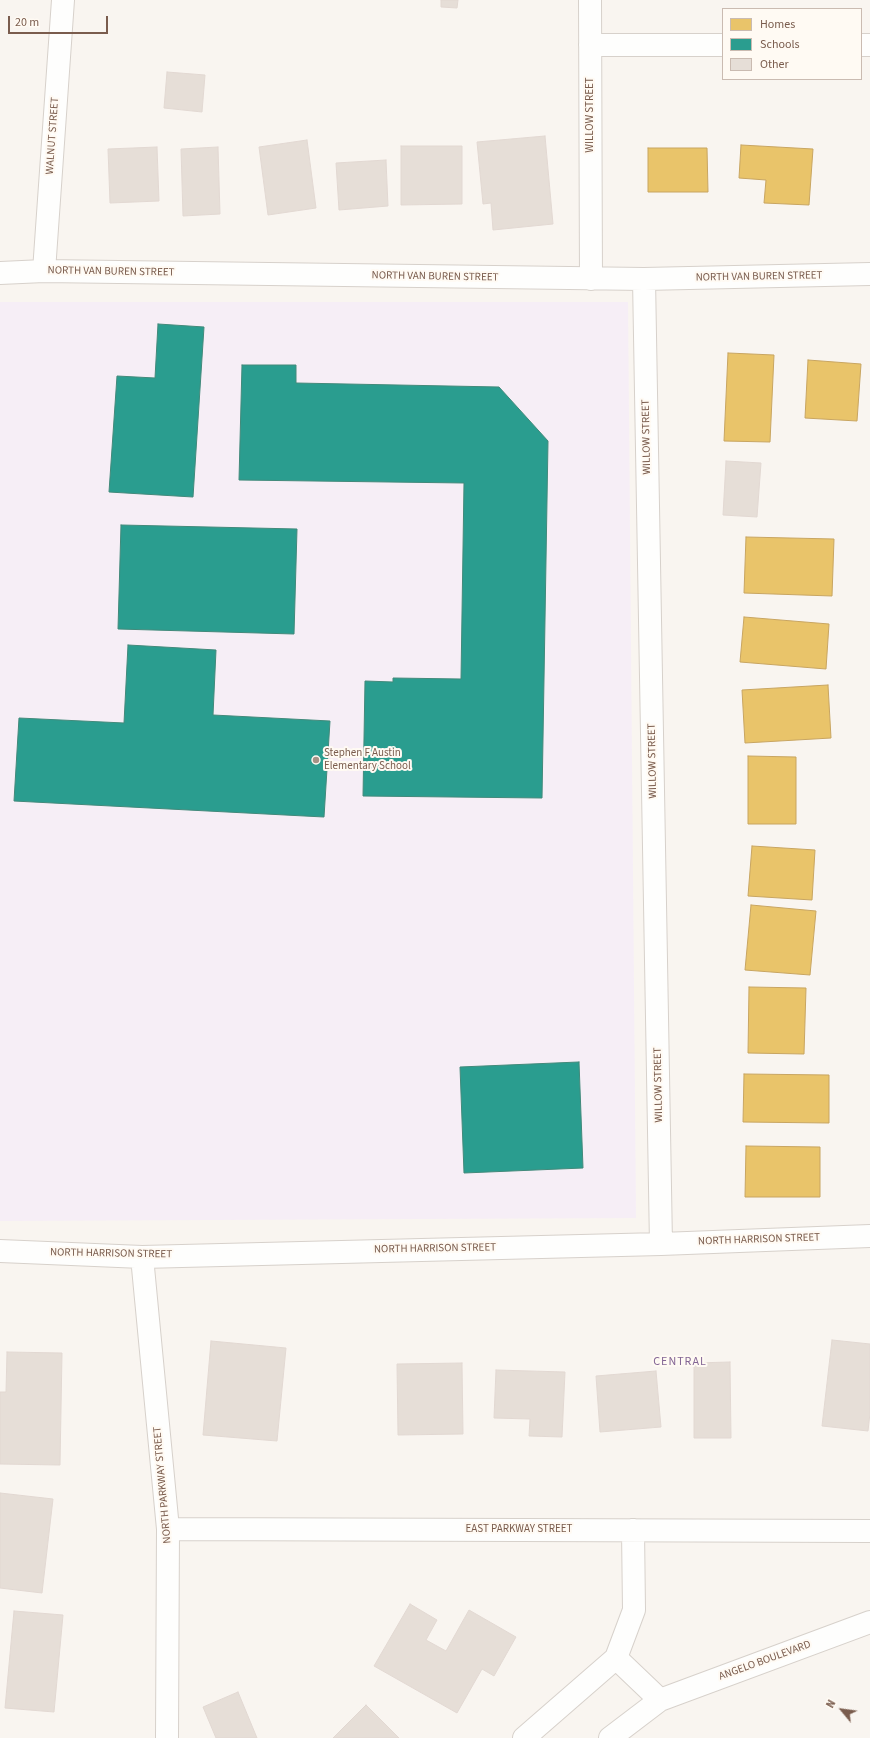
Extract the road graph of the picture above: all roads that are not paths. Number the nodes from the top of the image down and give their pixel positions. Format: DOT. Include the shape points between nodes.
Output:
graph roads {
  1 [pos="63,0"];
  2 [pos="590,0"];
  3 [pos="590,45"];
  4 [pos="722,45"];
  5 [pos="44,271"];
  6 [pos="0,273"];
  7 [pos="870,274"];
  8 [pos="592,279"];
  9 [pos="644,279"];
  10 [pos="870,1236"];
  11 [pos="662,1244"];
  12 [pos="0,1251"];
  13 [pos="142,1257"];
  14 [pos="168,1529"];
  15 [pos="633,1530"];
  16 [pos="870,1531"];
  17 [pos="870,1622"];
  18 [pos="616,1658"];
  19 [pos="660,1700"];
  20 [pos="167,1738"];
  21 [pos="524,1738"];
  22 [pos="610,1738"];
  1 -- 5 [label="street, WALNUT STREET"];
  2 -- 3 [label="street, WILLOW STREET"];
  3 -- 4 [label="street"];
  3 -- 8 [label="street, WILLOW STREET"];
  5 -- 6 [label="street, NORTH VAN BUREN STREET"];
  5 -- 8 [label="street, NORTH VAN BUREN STREET"];
  7 -- 9 [label="street, NORTH VAN BUREN STREET"];
  8 -- 9 [label="street, NORTH VAN BUREN STREET"];
  9 -- 11 [label="street, WILLOW STREET"];
  10 -- 11 [label="street, NORTH HARRISON STREET"];
  11 -- 13 [label="street, NORTH HARRISON STREET"];
  12 -- 13 [label="street, NORTH HARRISON STREET"];
  13 -- 14 [label="street, NORTH PARKWAY STREET"];
  14 -- 15 [label="street, EAST PARKWAY STREET"];
  14 -- 20 [label="street, NORTH PARKWAY STREET"];
  15 -- 16 [label="street, EAST PARKWAY STREET"];
  15 -- 18 [label="street" via="634,1610"];
  17 -- 19 [label="street, ANGELO BOULEVARD"];
  18 -- 19 [label="street"];
  18 -- 21 [label="street"];
  19 -- 22 [label="street, ANGELO BOULEVARD"];
}
